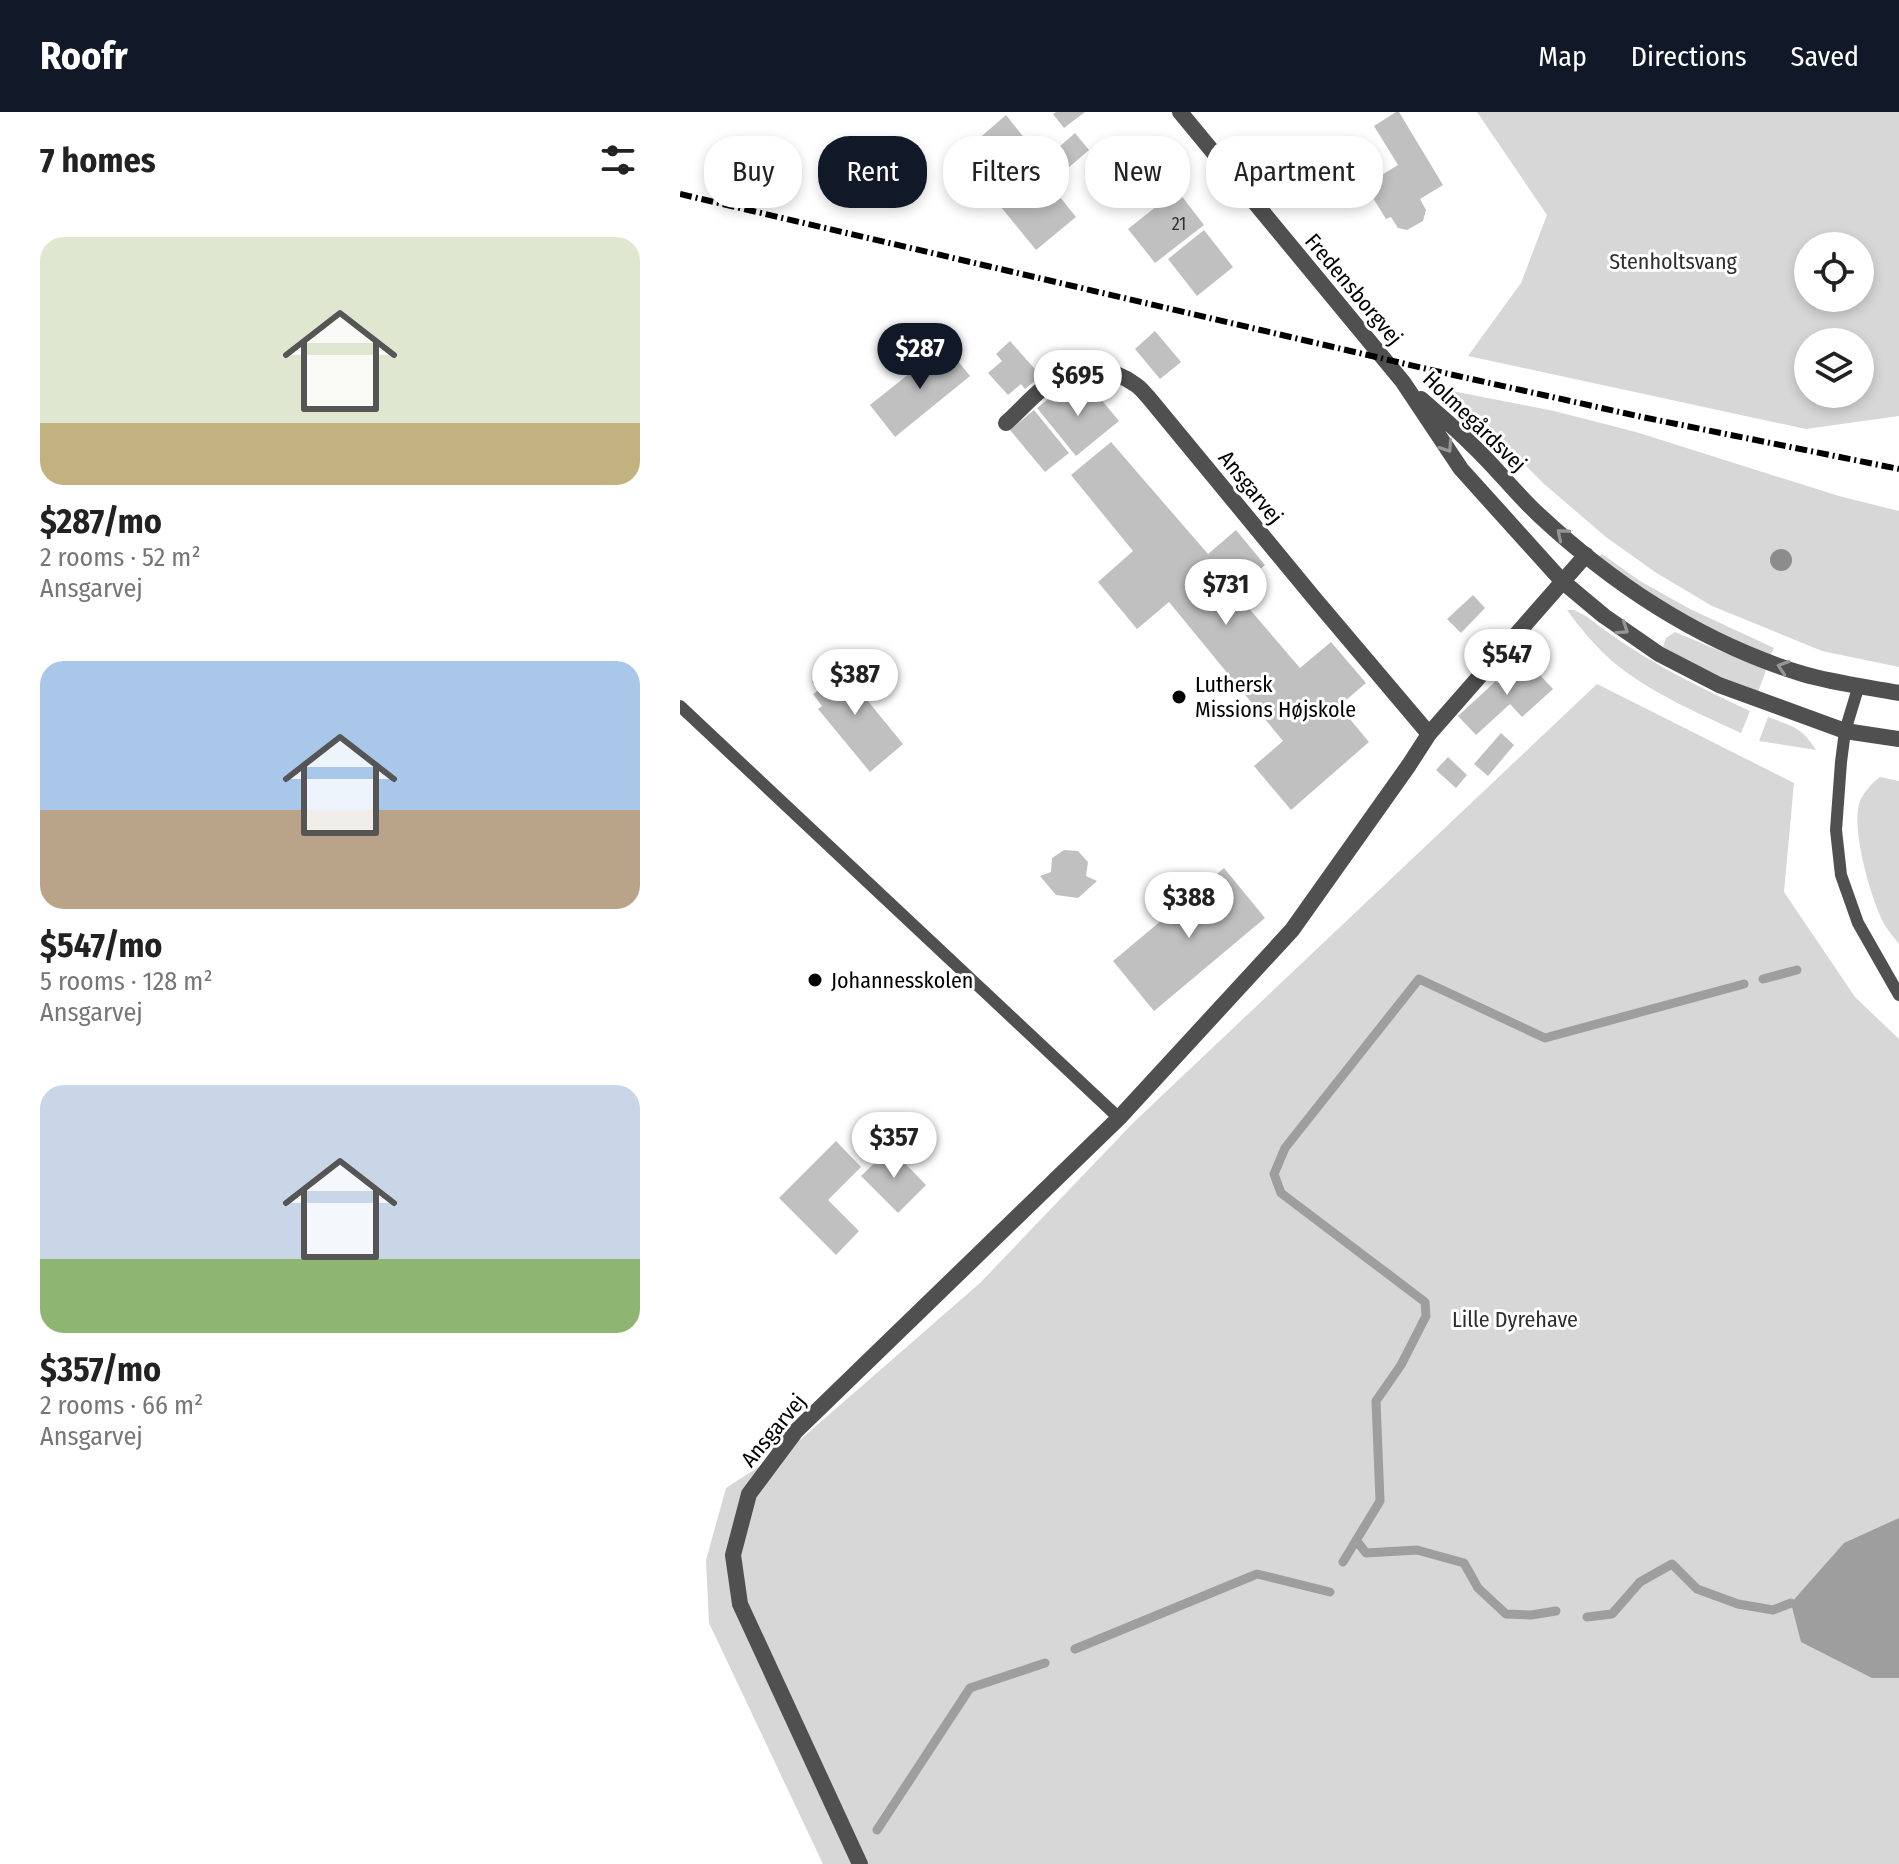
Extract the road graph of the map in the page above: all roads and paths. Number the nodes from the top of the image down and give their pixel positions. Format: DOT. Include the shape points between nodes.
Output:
graph roads {
  1 [pos="1180,112"];
  2 [pos="1403,382"];
  3 [pos="1006,423"];
  4 [pos="1586,555"];
  5 [pos="1562,581"];
  6 [pos="1859,685"];
  7 [pos="1899,693"];
  8 [pos="680,706"];
  9 [pos="1845,731"];
  10 [pos="1429,734"];
  11 [pos="1899,739"];
  12 [pos="1899,995"];
  13 [pos="1119,1118"];
  14 [pos="860,1864"];
  1 -- 2 [label="street, Fredensborgvej"];
  4 -- 2 [label="street, Holmegårdsvej, one-way"];
  2 -- 5 [label="street, Holmegårdsvej, one-way" via="1461,469"];
  3 -- 10 [label="street, Ansgarvej" via="1057,377 1071,371 1105,371 1135,384"];
  4 -- 5 [label="street, Ansgarvej"];
  6 -- 4 [label="street, Holmegårdsvej, one-way" via="1806,675 1712,639 1636,594"];
  5 -- 9 [label="street, Holmegårdsvej, one-way" via="1659,654 1719,685"];
  5 -- 10 [label="street, Ansgarvej"];
  6 -- 7 [label="street, Holmegårdsvej"];
  6 -- 9 [label="lane"];
  8 -- 13 [label="lane"];
  9 -- 11 [label="street, Holmegårdsvej"];
  9 -- 12 [label="lane" via="1836,830 1841,875 1858,923"];
  10 -- 13 [label="street, Ansgarvej" via="1292,930"];
  13 -- 14 [label="street, Ansgarvej" via="796,1431 749,1494 733,1555 740,1604"];
}
